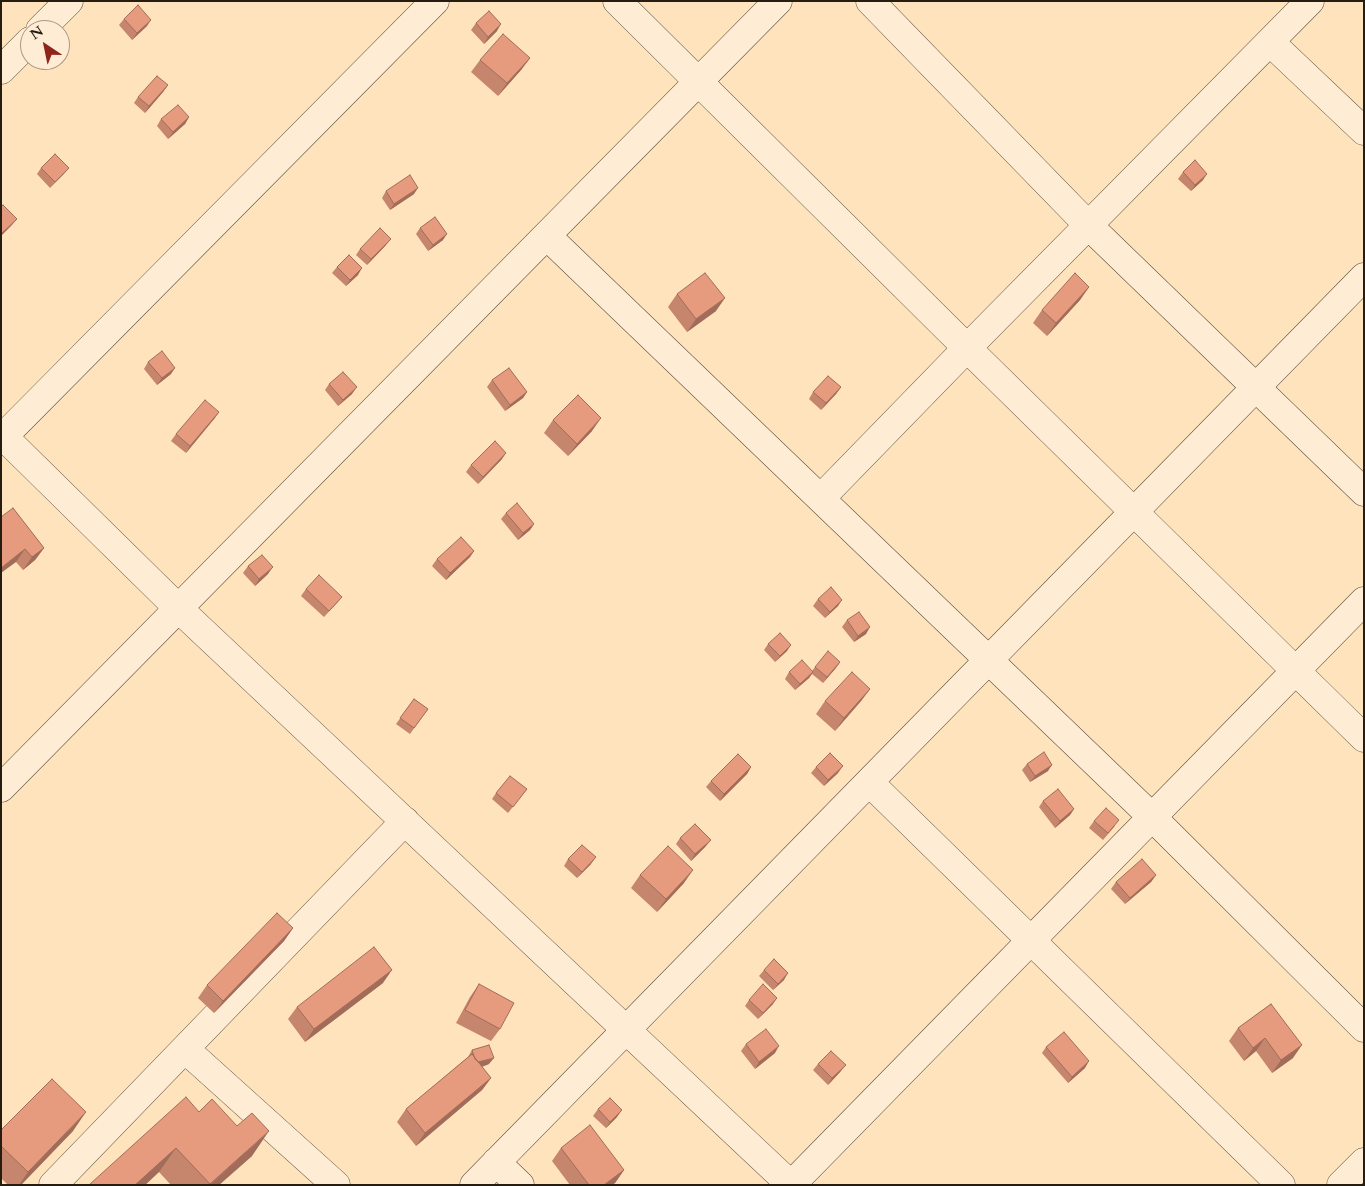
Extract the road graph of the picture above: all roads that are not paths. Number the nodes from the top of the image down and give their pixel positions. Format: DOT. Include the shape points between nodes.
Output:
graph roads {
  1 [pos="69,1"];
  2 [pos="435,1"];
  3 [pos="618,1"];
  4 [pos="778,1"];
  5 [pos="870,1"];
  6 [pos="1310,1"];
  7 [pos="50,20"];
  8 [pos="1270,42"];
  9 [pos="20,51"];
  10 [pos="1,70"];
  11 [pos="698,82"];
  12 [pos="1364,131"];
  13 [pos="1089,226"];
  14 [pos="547,236"];
  15 [pos="1364,277"];
  16 [pos="967,348"];
  17 [pos="1256,387"];
  18 [pos="2,437"];
  19 [pos="1364,492"];
  20 [pos="821,498"];
  21 [pos="1134,512"];
  22 [pos="1364,601"];
  23 [pos="179,608"];
  24 [pos="988,660"];
  25 [pos="1295,671"];
  26 [pos="1364,738"];
  27 [pos="869,782"];
  28 [pos="1,788"];
  29 [pos="1152,817"];
  30 [pos="405,821"];
  31 [pos="1031,940"];
  32 [pos="1364,1028"];
  33 [pos="627,1029"];
  34 [pos="185,1049"];
  35 [pos="496,1162"];
  36 [pos="1364,1162"];
  37 [pos="54,1185"];
  38 [pos="336,1185"];
  39 [pos="474,1185"];
  40 [pos="520,1185"];
  41 [pos="791,1185"];
  42 [pos="1281,1185"];
  43 [pos="1341,1185"];
  1 -- 7 [label="street"];
  2 -- 18 [label="street"];
  3 -- 11 [label="street"];
  4 -- 11 [label="street"];
  5 -- 13 [label="street"];
  6 -- 8 [label="street"];
  8 -- 12 [label="street"];
  8 -- 13 [label="street"];
  9 -- 10 [label="street"];
  11 -- 14 [label="street"];
  11 -- 16 [label="street"];
  13 -- 16 [label="street"];
  13 -- 17 [label="street"];
  14 -- 20 [label="street"];
  14 -- 23 [label="street"];
  15 -- 17 [label="street"];
  16 -- 20 [label="street"];
  16 -- 21 [label="street"];
  17 -- 19 [label="street"];
  17 -- 21 [label="street"];
  18 -- 23 [label="street"];
  20 -- 24 [label="street"];
  21 -- 24 [label="street"];
  21 -- 25 [label="street"];
  22 -- 25 [label="street"];
  23 -- 28 [label="street"];
  23 -- 30 [label="street"];
  24 -- 27 [label="street"];
  24 -- 29 [label="street"];
  25 -- 26 [label="street"];
  25 -- 29 [label="street"];
  27 -- 31 [label="street"];
  27 -- 33 [label="street"];
  29 -- 31 [label="street"];
  29 -- 32 [label="street"];
  30 -- 33 [label="street"];
  30 -- 34 [label="street"];
  31 -- 41 [label="street"];
  31 -- 42 [label="street"];
  33 -- 35 [label="street"];
  33 -- 41 [label="street"];
  34 -- 37 [label="street"];
  34 -- 38 [label="street"];
  35 -- 39 [label="street"];
  35 -- 40 [label="street"];
  36 -- 43 [label="street"];
}
